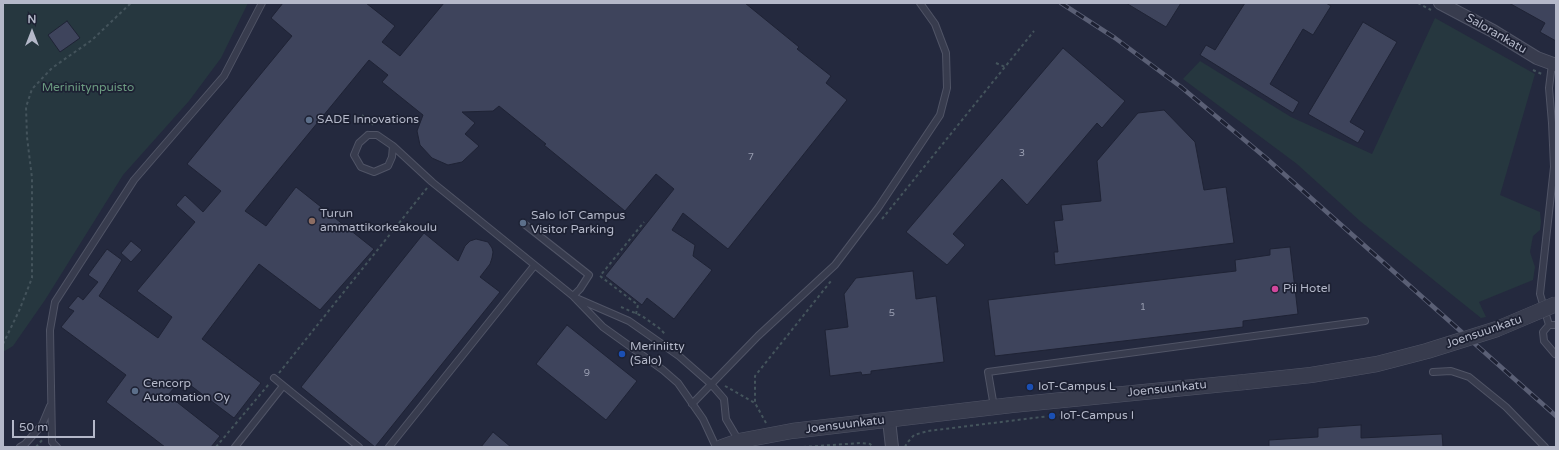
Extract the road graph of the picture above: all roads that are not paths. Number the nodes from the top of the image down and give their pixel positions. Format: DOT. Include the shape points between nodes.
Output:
graph roads {
  1 [pos="262,3"];
  2 [pos="920,3"];
  3 [pos="1436,7"];
  4 [pos="1555,64"];
  5 [pos="393,146"];
  6 [pos="523,223"];
  7 [pos="534,266"];
  8 [pos="573,296"];
  9 [pos="1556,304"];
  10 [pos="1365,321"];
  11 [pos="1549,325"];
  12 [pos="1556,325"];
  13 [pos="1556,354"];
  14 [pos="1433,372"];
  15 [pos="274,378"];
  16 [pos="711,384"];
  17 [pos="283,386"];
  18 [pos="52,402"];
  19 [pos="692,404"];
  20 [pos="994,407"];
  21 [pos="889,420"];
  22 [pos="739,441"];
  23 [pos="20,447"];
  24 [pos="57,447"];
  25 [pos="235,447"];
  26 [pos="359,447"];
  27 [pos="389,447"];
  28 [pos="716,447"];
  29 [pos="722,447"];
  30 [pos="892,447"];
  31 [pos="1545,447"];
  1 -- 18 [label="lane" via="224,76 134,180 55,302 50,330"];
  2 -- 16 [label="lane" via="935,24 946,53 947,88 940,115 878,208 835,265 758,336"];
  3 -- 4 [label="street, Salorankatu" via="1493,31 1537,58"];
  4 -- 11 [label="lane" via="1549,78 1554,167 1540,294"];
  5 -- 5 [label="lane" via="388,166 374,172 361,167 354,155 359,143 368,135 377,135"];
  5 -- 7 [label="lane" via="432,182"];
  6 -- 8 [label="lane" via="589,275"];
  7 -- 8 [label="lane"];
  7 -- 27 [label="lane"];
  8 -- 16 [label="lane" via="629,321 678,356"];
  8 -- 19 [label="lane" via="603,327 678,383"];
  9 -- 20 [label="street, Joensuunkatu, bridge" via="1497,329 1377,364 1311,375"];
  10 -- 20 [label="lane" via="988,372"];
  11 -- 12 [label="lane"];
  11 -- 13 [label="lane" via="1543,332 1544,341"];
  14 -- 31 [label="lane" via="1451,370 1469,377 1506,407"];
  15 -- 17 [label="lane"];
  16 -- 19 [label="lane"];
  16 -- 22 [label="lane" via="724,399 726,419"];
  17 -- 25 [label="lane"];
  17 -- 26 [label="lane"];
  18 -- 23 [label="lane" via="42,425"];
  18 -- 24 [label="lane" via="52,442"];
  19 -- 28 [label="lane" via="703,419"];
  20 -- 21 [label="street, Joensuunkatu"];
  21 -- 22 [label="street, Joensuunkatu"];
  21 -- 30 [label="street"];
  22 -- 29 [label="street, Joensuunkatu"];
}
